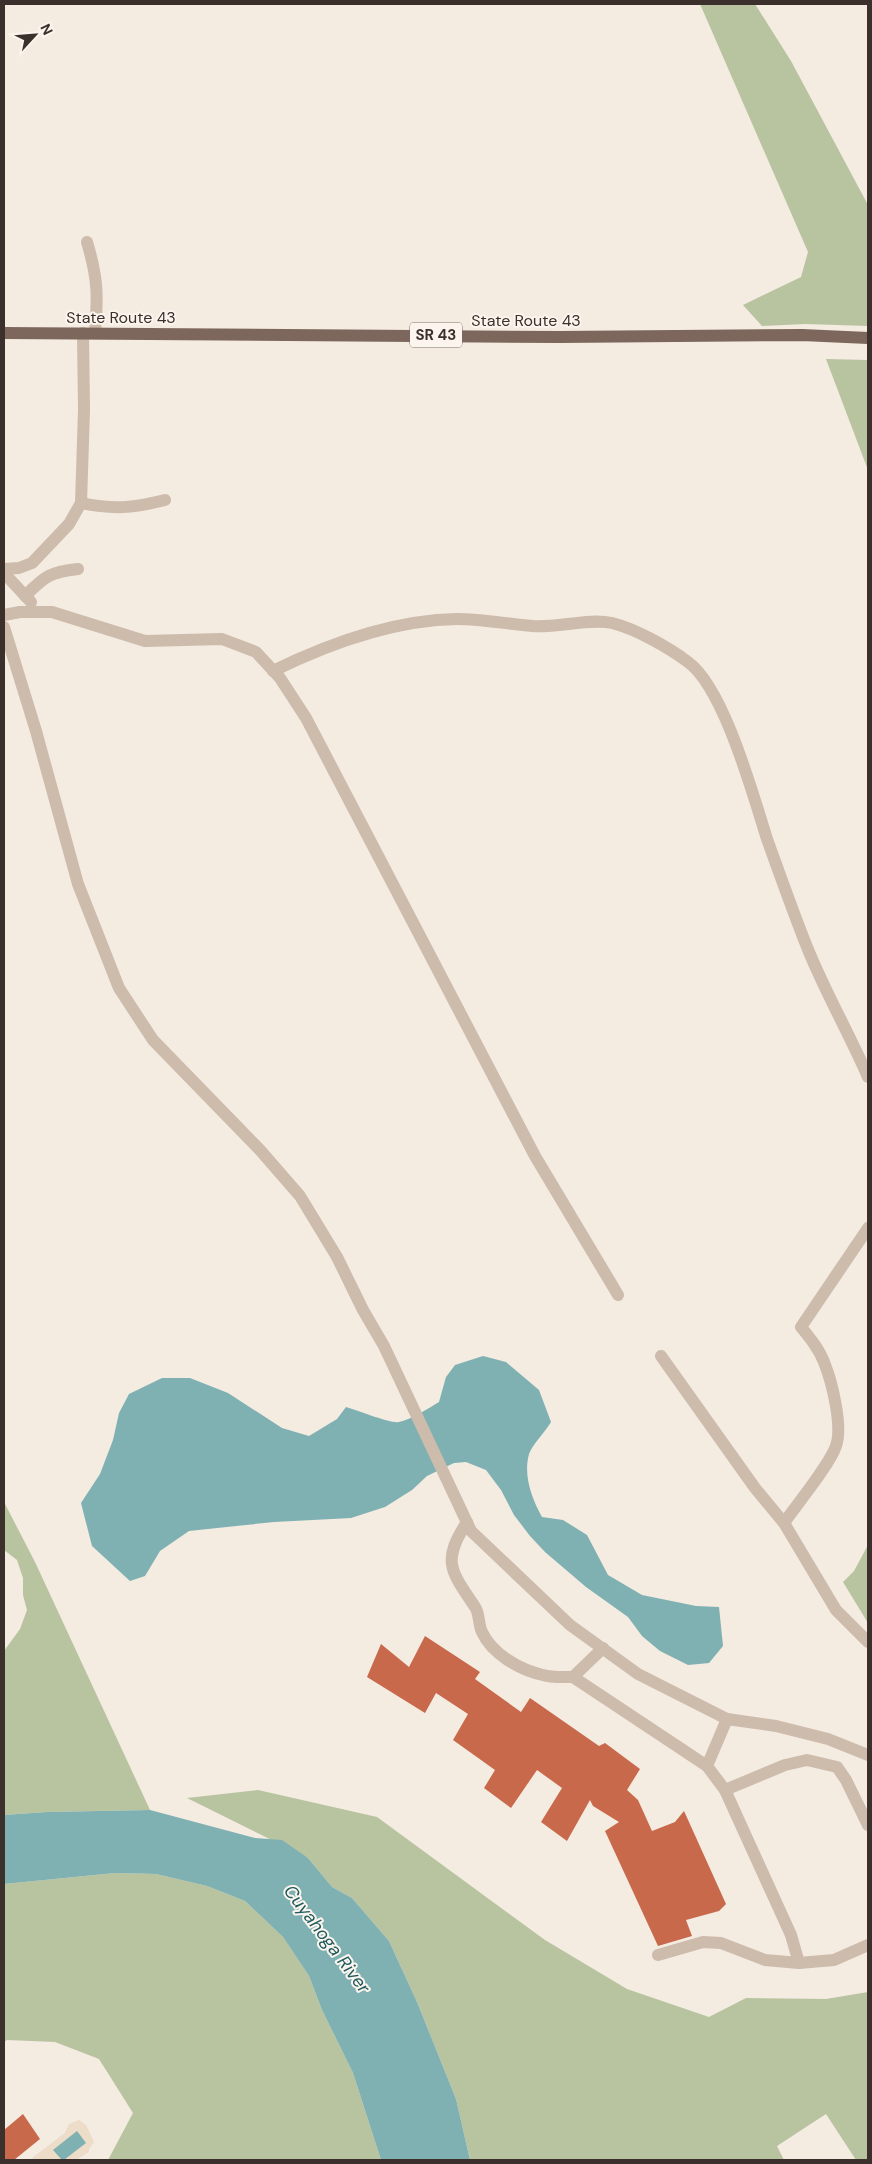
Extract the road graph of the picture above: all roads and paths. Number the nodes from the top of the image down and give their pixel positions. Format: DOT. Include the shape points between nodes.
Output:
graph roads {
  1 [pos="88,242"];
  2 [pos="4,333"];
  3 [pos="89,333"];
  4 [pos="868,338"];
  5 [pos="165,500"];
  6 [pos="81,503"];
  7 [pos="4,568"];
  8 [pos="78,569"];
  9 [pos="4,573"];
  10 [pos="25,596"];
  11 [pos="38,611"];
  12 [pos="4,615"];
  13 [pos="4,627"];
  14 [pos="274,671"];
  15 [pos="868,1077"];
  16 [pos="868,1228"];
  17 [pos="618,1295"];
  18 [pos="662,1356"];
  19 [pos="467,1522"];
  20 [pos="784,1523"];
  21 [pos="868,1642"];
  22 [pos="603,1648"];
  23 [pos="573,1678"];
  24 [pos="727,1719"];
  25 [pos="868,1755"];
  26 [pos="706,1766"];
  27 [pos="725,1790"];
  28 [pos="868,1825"];
  29 [pos="868,1945"];
  30 [pos="658,1955"];
  31 [pos="799,1963"];
  1 -- 3 [label="lane" via="98,295"];
  2 -- 3 [label="main road, State Route 43 / SR 43"];
  3 -- 4 [label="main road, State Route 43 / SR 43" via="802,335"];
  3 -- 6 [label="lane"];
  5 -- 6 [label="lane" via="134,507 103,508"];
  6 -- 7 [label="lane" via="69,524 32,563 19,568"];
  8 -- 10 [label="lane" via="55,572"];
  9 -- 10 [label="lane"];
  10 -- 11 [label="lane"];
  11 -- 12 [label="lane"];
  11 -- 14 [label="lane" via="78,619 145,641 222,639 256,652"];
  13 -- 19 [label="lane" via="78,884 119,988 153,1040 300,1196 384,1346"];
  14 -- 15 [label="lane" via="309,653 357,637 418,622 458,619 543,627 611,623 656,642 690,663 705,680 733,739 808,950"];
  14 -- 17 [label="lane" via="306,718 536,1156"];
  16 -- 20 [label="lane" via="800,1327 825,1363 838,1422 836,1445 827,1462"];
  18 -- 20 [label="lane" via="755,1488"];
  19 -- 22 [label="lane" via="472,1531 570,1625"];
  19 -- 23 [label="lane" via="456,1538 450,1559 460,1586 476,1609 482,1632 494,1649 523,1669 544,1676"];
  20 -- 21 [label="lane" via="836,1610"];
  22 -- 23 [label="lane"];
  22 -- 24 [label="lane" via="638,1674"];
  23 -- 26 [label="lane"];
  24 -- 25 [label="lane" via="776,1726 828,1739"];
  24 -- 26 [label="lane"];
  26 -- 27 [label="lane"];
  27 -- 28 [label="lane" via="785,1765 807,1760 837,1767"];
  27 -- 31 [label="lane" via="791,1935"];
  29 -- 31 [label="lane" via="834,1960"];
  30 -- 31 [label="lane" via="703,1942 721,1943 765,1960"];
}
